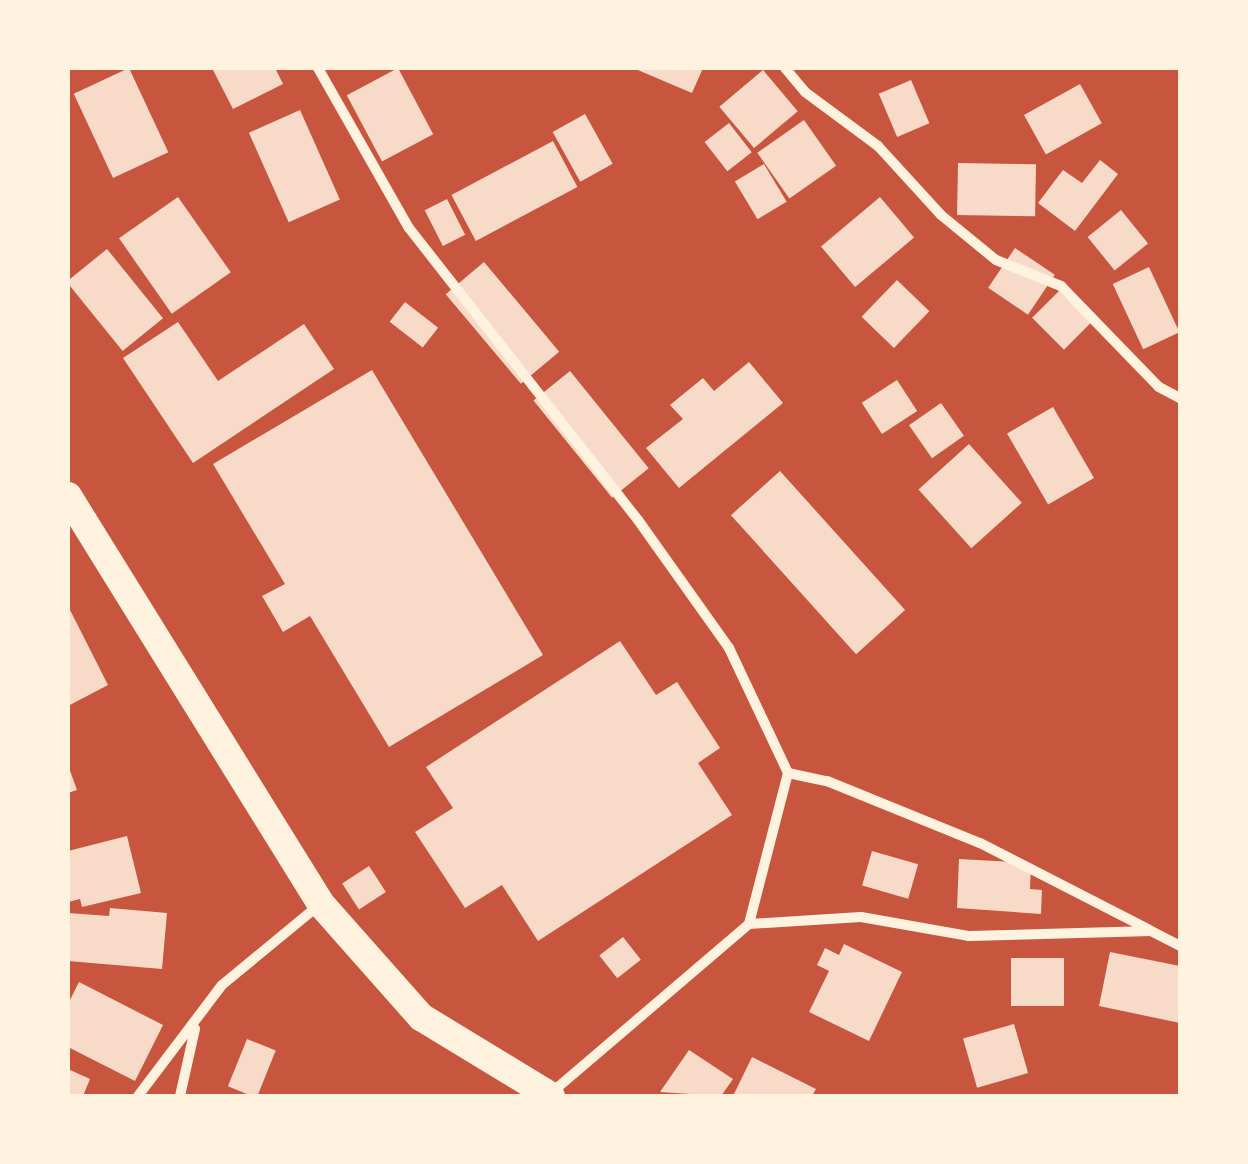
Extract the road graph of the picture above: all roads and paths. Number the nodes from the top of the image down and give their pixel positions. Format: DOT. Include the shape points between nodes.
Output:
graph roads {
  1 [pos="318,68"];
  2 [pos="784,68"];
  3 [pos="1180,398"];
  4 [pos="68,496"];
  5 [pos="788,773"];
  6 [pos="321,904"];
  7 [pos="749,924"];
  8 [pos="1151,930"];
  9 [pos="1180,946"];
  10 [pos="197,1020"];
  11 [pos="138,1096"];
  12 [pos="180,1096"];
  13 [pos="550,1096"];
  1 -- 5 [label="street" via="409,228 638,520 729,648"];
  2 -- 3 [label="street" via="805,92 878,146 968,237 996,260 1061,286 1159,387"];
  4 -- 6 [label="highway"];
  5 -- 7 [label="street"];
  5 -- 8 [label="street" via="861,794 980,843"];
  6 -- 10 [label="street" via="222,985"];
  6 -- 13 [label="highway" via="421,1017"];
  7 -- 8 [label="street" via="861,917 969,936"];
  7 -- 13 [label="street"];
  8 -- 9 [label="street"];
  10 -- 11 [label="street"];
  10 -- 12 [label="street"];
}
